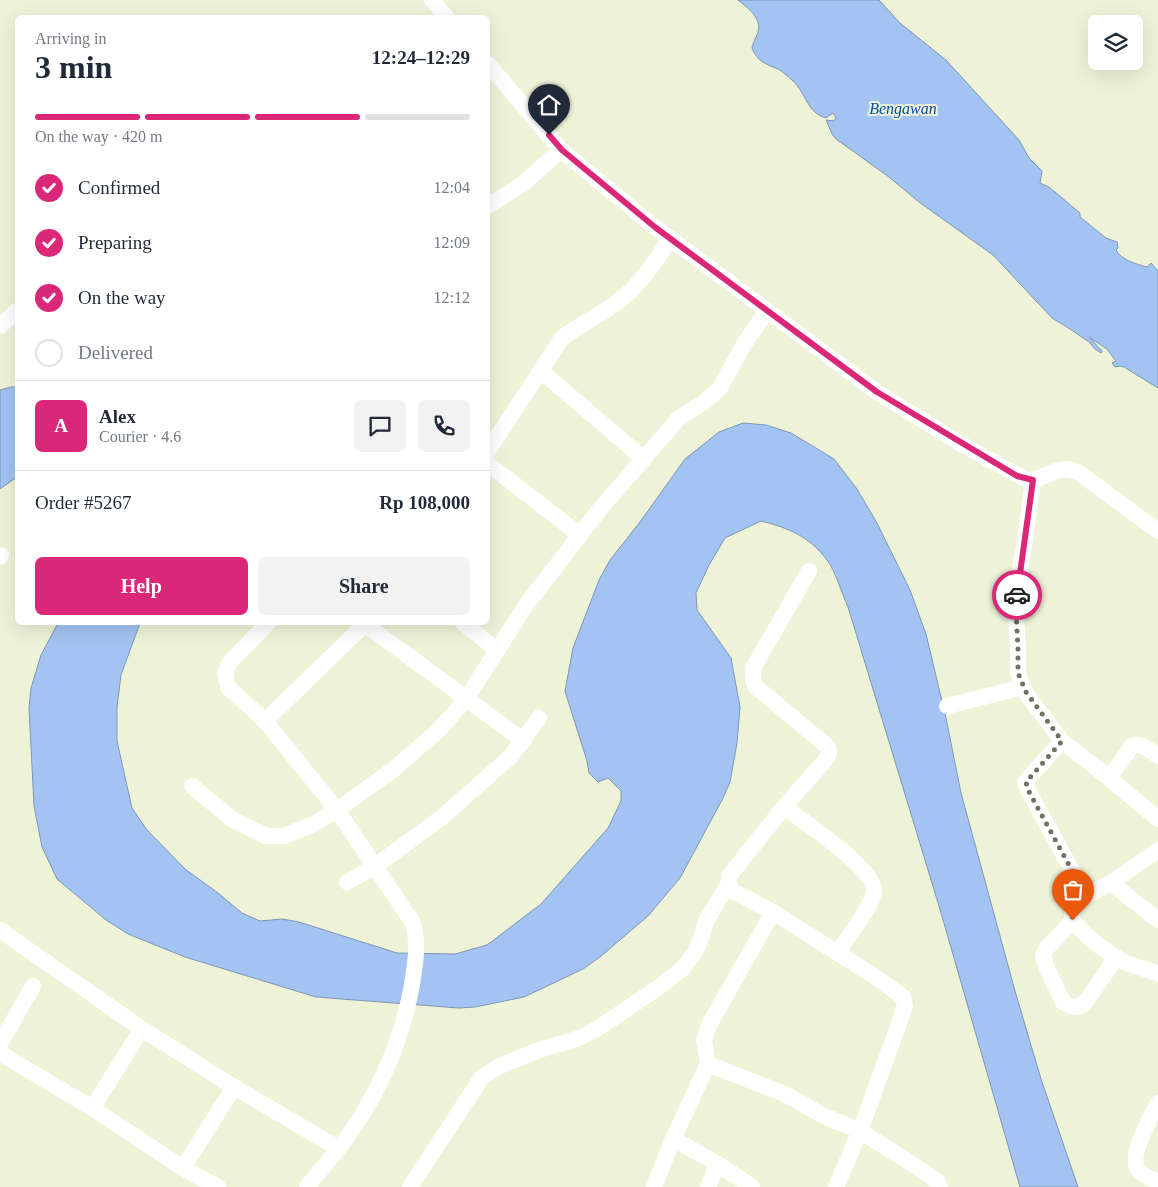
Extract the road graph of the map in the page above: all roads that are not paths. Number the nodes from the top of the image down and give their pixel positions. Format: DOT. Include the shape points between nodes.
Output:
graph roads {
  1 [pos="432,0"];
  2 [pos="444,15"];
  3 [pos="490,66"];
  4 [pos="562,150"];
  5 [pos="490,205"];
  6 [pos="670,238"];
  7 [pos="767,311"];
  8 [pos="15,313"];
  9 [pos="0,326"];
  10 [pos="541,371"];
  11 [pos="490,448"];
  12 [pos="644,458"];
  13 [pos="490,466"];
  14 [pos="1033,480"];
  15 [pos="1158,532"];
  16 [pos="580,535"];
  17 [pos="810,571"];
  18 [pos="266,625"];
  19 [pos="363,625"];
  20 [pos="368,625"];
  21 [pos="466,625"];
  22 [pos="498,650"];
  23 [pos="1023,687"];
  24 [pos="466,699"];
  25 [pos="947,706"];
  26 [pos="539,718"];
  27 [pos="265,720"];
  28 [pos="524,741"];
  29 [pos="1062,741"];
  30 [pos="1158,756"];
  31 [pos="1109,778"];
  32 [pos="192,786"];
  33 [pos="784,807"];
  34 [pos="337,810"];
  35 [pos="1158,819"];
  36 [pos="1158,850"];
  37 [pos="374,866"];
  38 [pos="347,882"];
  39 [pos="729,883"];
  40 [pos="1111,883"];
  41 [pos="1086,896"];
  42 [pos="773,912"];
  43 [pos="1073,920"];
  44 [pos="1158,920"];
  45 [pos="0,930"];
  46 [pos="837,953"];
  47 [pos="1116,958"];
  48 [pos="1158,974"];
  49 [pos="33,986"];
  50 [pos="142,1029"];
  51 [pos="0,1044"];
  52 [pos="0,1053"];
  53 [pos="708,1064"];
  54 [pos="234,1087"];
  55 [pos="1158,1102"];
  56 [pos="92,1108"];
  57 [pos="860,1131"];
  58 [pos="673,1139"];
  59 [pos="338,1148"];
  60 [pos="718,1164"];
  61 [pos="183,1168"];
  62 [pos="1158,1182"];
  63 [pos="218,1187"];
  64 [pos="307,1187"];
  65 [pos="410,1187"];
  66 [pos="654,1187"];
  67 [pos="708,1187"];
  68 [pos="752,1187"];
  69 [pos="836,1187"];
  70 [pos="940,1187"];
  1 -- 2 [label="street"];
  3 -- 4 [label="street"];
  4 -- 5 [label="street" via="524,183"];
  4 -- 6 [label="street"];
  6 -- 7 [label="street"];
  6 -- 10 [label="street" via="651,269 616,303 562,338"];
  7 -- 12 [label="street" via="720,388 680,418"];
  7 -- 14 [label="street" via="877,392 1017,476"];
  8 -- 9 [label="street"];
  10 -- 11 [label="street"];
  10 -- 12 [label="street"];
  12 -- 16 [label="street"];
  13 -- 16 [label="street"];
  14 -- 15 [label="street" via="1057,470 1073,470"];
  14 -- 23 [label="street" via="1017,587 1018,673"];
  16 -- 22 [label="street" via="526,605"];
  17 -- 33 [label="street" via="753,668 755,686 828,747 827,758"];
  18 -- 27 [label="street" via="230,662 225,673 228,687"];
  19 -- 27 [label="street"];
  20 -- 24 [label="street"];
  21 -- 22 [label="street"];
  22 -- 24 [label="street"];
  23 -- 25 [label="street"];
  23 -- 29 [label="street"];
  24 -- 28 [label="street"];
  24 -- 34 [label="street" via="440,729 394,770"];
  26 -- 28 [label="street"];
  27 -- 34 [label="street"];
  28 -- 37 [label="street" via="510,758 441,818"];
  29 -- 31 [label="street"];
  29 -- 41 [label="street" via="1026,782"];
  30 -- 31 [label="street" via="1136,744"];
  31 -- 35 [label="street"];
  32 -- 34 [label="street" via="232,819 266,836 284,836"];
  33 -- 39 [label="street" via="729,876"];
  33 -- 46 [label="street" via="852,859 871,878 874,890 871,903"];
  34 -- 37 [label="street"];
  36 -- 40 [label="street"];
  37 -- 38 [label="street"];
  37 -- 59 [label="street" via="413,922 417,938 415,971 399,1040 386,1072 354,1128"];
  39 -- 42 [label="street" via="731,890"];
  39 -- 65 [label="street" via="706,921 694,954 662,985 577,1039 539,1050 482,1077"];
  40 -- 41 [label="street"];
  40 -- 44 [label="street"];
  41 -- 43 [label="street" via="1074,909"];
  42 -- 46 [label="street"];
  42 -- 53 [label="street" via="709,1026 704,1040"];
  43 -- 47 [label="street"];
  43 -- 47 [label="street" via="1043,956 1063,1002 1077,1007 1085,1003"];
  45 -- 50 [label="street"];
  46 -- 57 [label="street" via="905,1000"];
  47 -- 48 [label="street"];
  49 -- 51 [label="street"];
  50 -- 54 [label="street"];
  50 -- 56 [label="street"];
  52 -- 56 [label="street"];
  53 -- 57 [label="street" via="785,1094"];
  53 -- 58 [label="street"];
  54 -- 59 [label="street"];
  54 -- 61 [label="street"];
  55 -- 62 [label="street" via="1134,1156 1136,1168"];
  56 -- 61 [label="street"];
  57 -- 69 [label="street"];
  57 -- 70 [label="street" via="923,1171"];
  58 -- 60 [label="street"];
  58 -- 66 [label="street"];
  59 -- 64 [label="street"];
  60 -- 67 [label="street"];
  60 -- 68 [label="street"];
  61 -- 63 [label="street"];
}
